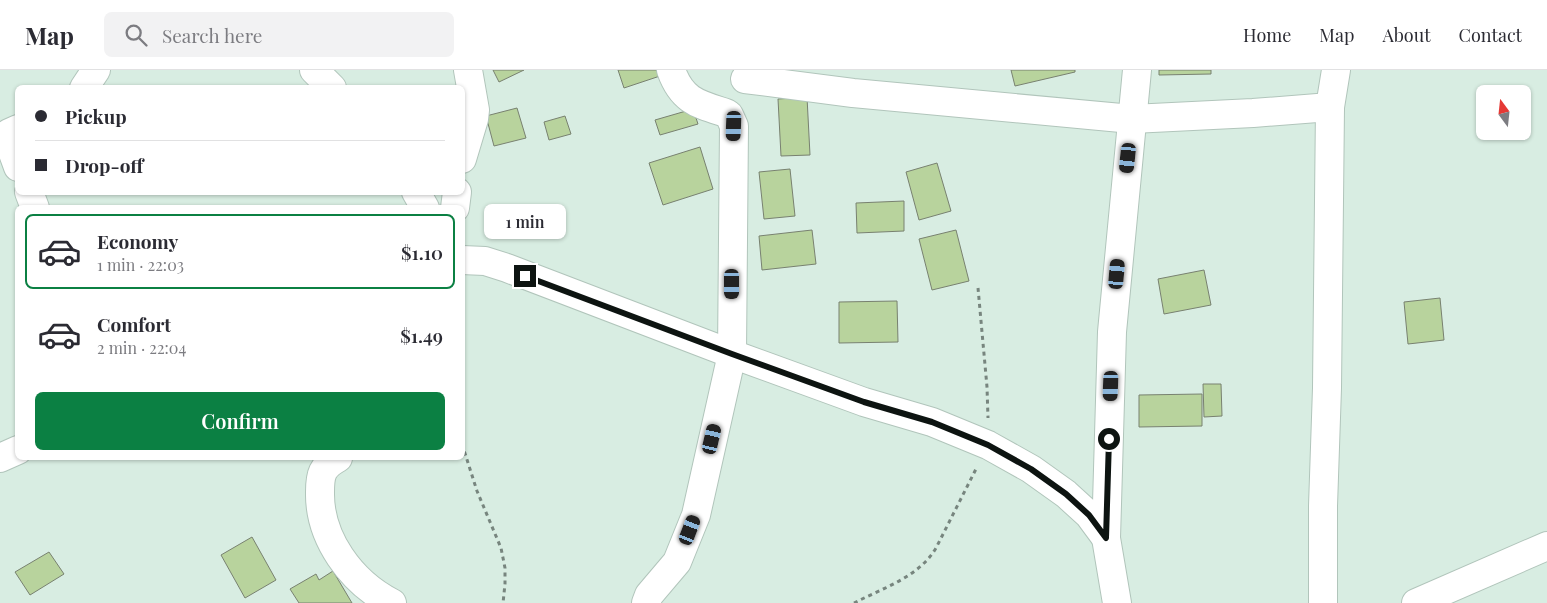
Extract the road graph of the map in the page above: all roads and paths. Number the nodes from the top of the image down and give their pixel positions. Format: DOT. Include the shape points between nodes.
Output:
graph roads {
  1 [pos="96,70"];
  2 [pos="468,70"];
  3 [pos="671,70"];
  4 [pos="1137,70"];
  5 [pos="1336,70"];
  6 [pos="746,75"];
  7 [pos="86,85"];
  8 [pos="1330,108"];
  9 [pos="1132,119"];
  10 [pos="734,126"];
  11 [pos="15,130"];
  12 [pos="465,149"];
  13 [pos="15,159"];
  14 [pos="465,260"];
  15 [pos="978,288"];
  16 [pos="732,354"];
  17 [pos="988,445"];
  18 [pos="15,451"];
  19 [pos="465,453"];
  20 [pos="0,458"];
  21 [pos="335,460"];
  22 [pos="1106,538"];
  23 [pos="1547,546"];
  24 [pos="392,603"];
  25 [pos="503,603"];
  26 [pos="646,603"];
  27 [pos="854,603"];
  28 [pos="1117,603"];
  29 [pos="1324,603"];
  30 [pos="1416,603"];
  1 -- 7 [label="street"];
  2 -- 12 [label="street" via="475,110"];
  3 -- 10 [label="street" via="690,99 726,113"];
  4 -- 9 [label="street"];
  5 -- 8 [label="street"];
  6 -- 9 [label="street" via="853,93"];
  6 -- 10 [label="street"];
  8 -- 9 [label="street"];
  8 -- 29 [label="street"];
  9 -- 22 [label="street" via="1112,332"];
  10 -- 16 [label="street"];
  11 -- 13 [label="street" via="7,137"];
  14 -- 16 [label="street" via="485,261 507,268"];
  15 -- 17 [label="path" via="987,387"];
  16 -- 17 [label="street" via="864,402 932,422"];
  16 -- 26 [label="street" via="696,515 676,562"];
  17 -- 22 [label="street" via="1031,469 1066,494 1089,515"];
  17 -- 27 [label="path" via="928,560 910,575"];
  18 -- 20 [label="street"];
  19 -- 25 [label="path" via="501,548 505,568"];
  21 -- 24 [label="street" via="325,466 320,481 322,516 328,536 350,570 373,592"];
  22 -- 28 [label="street"];
  23 -- 30 [label="street"];
}
